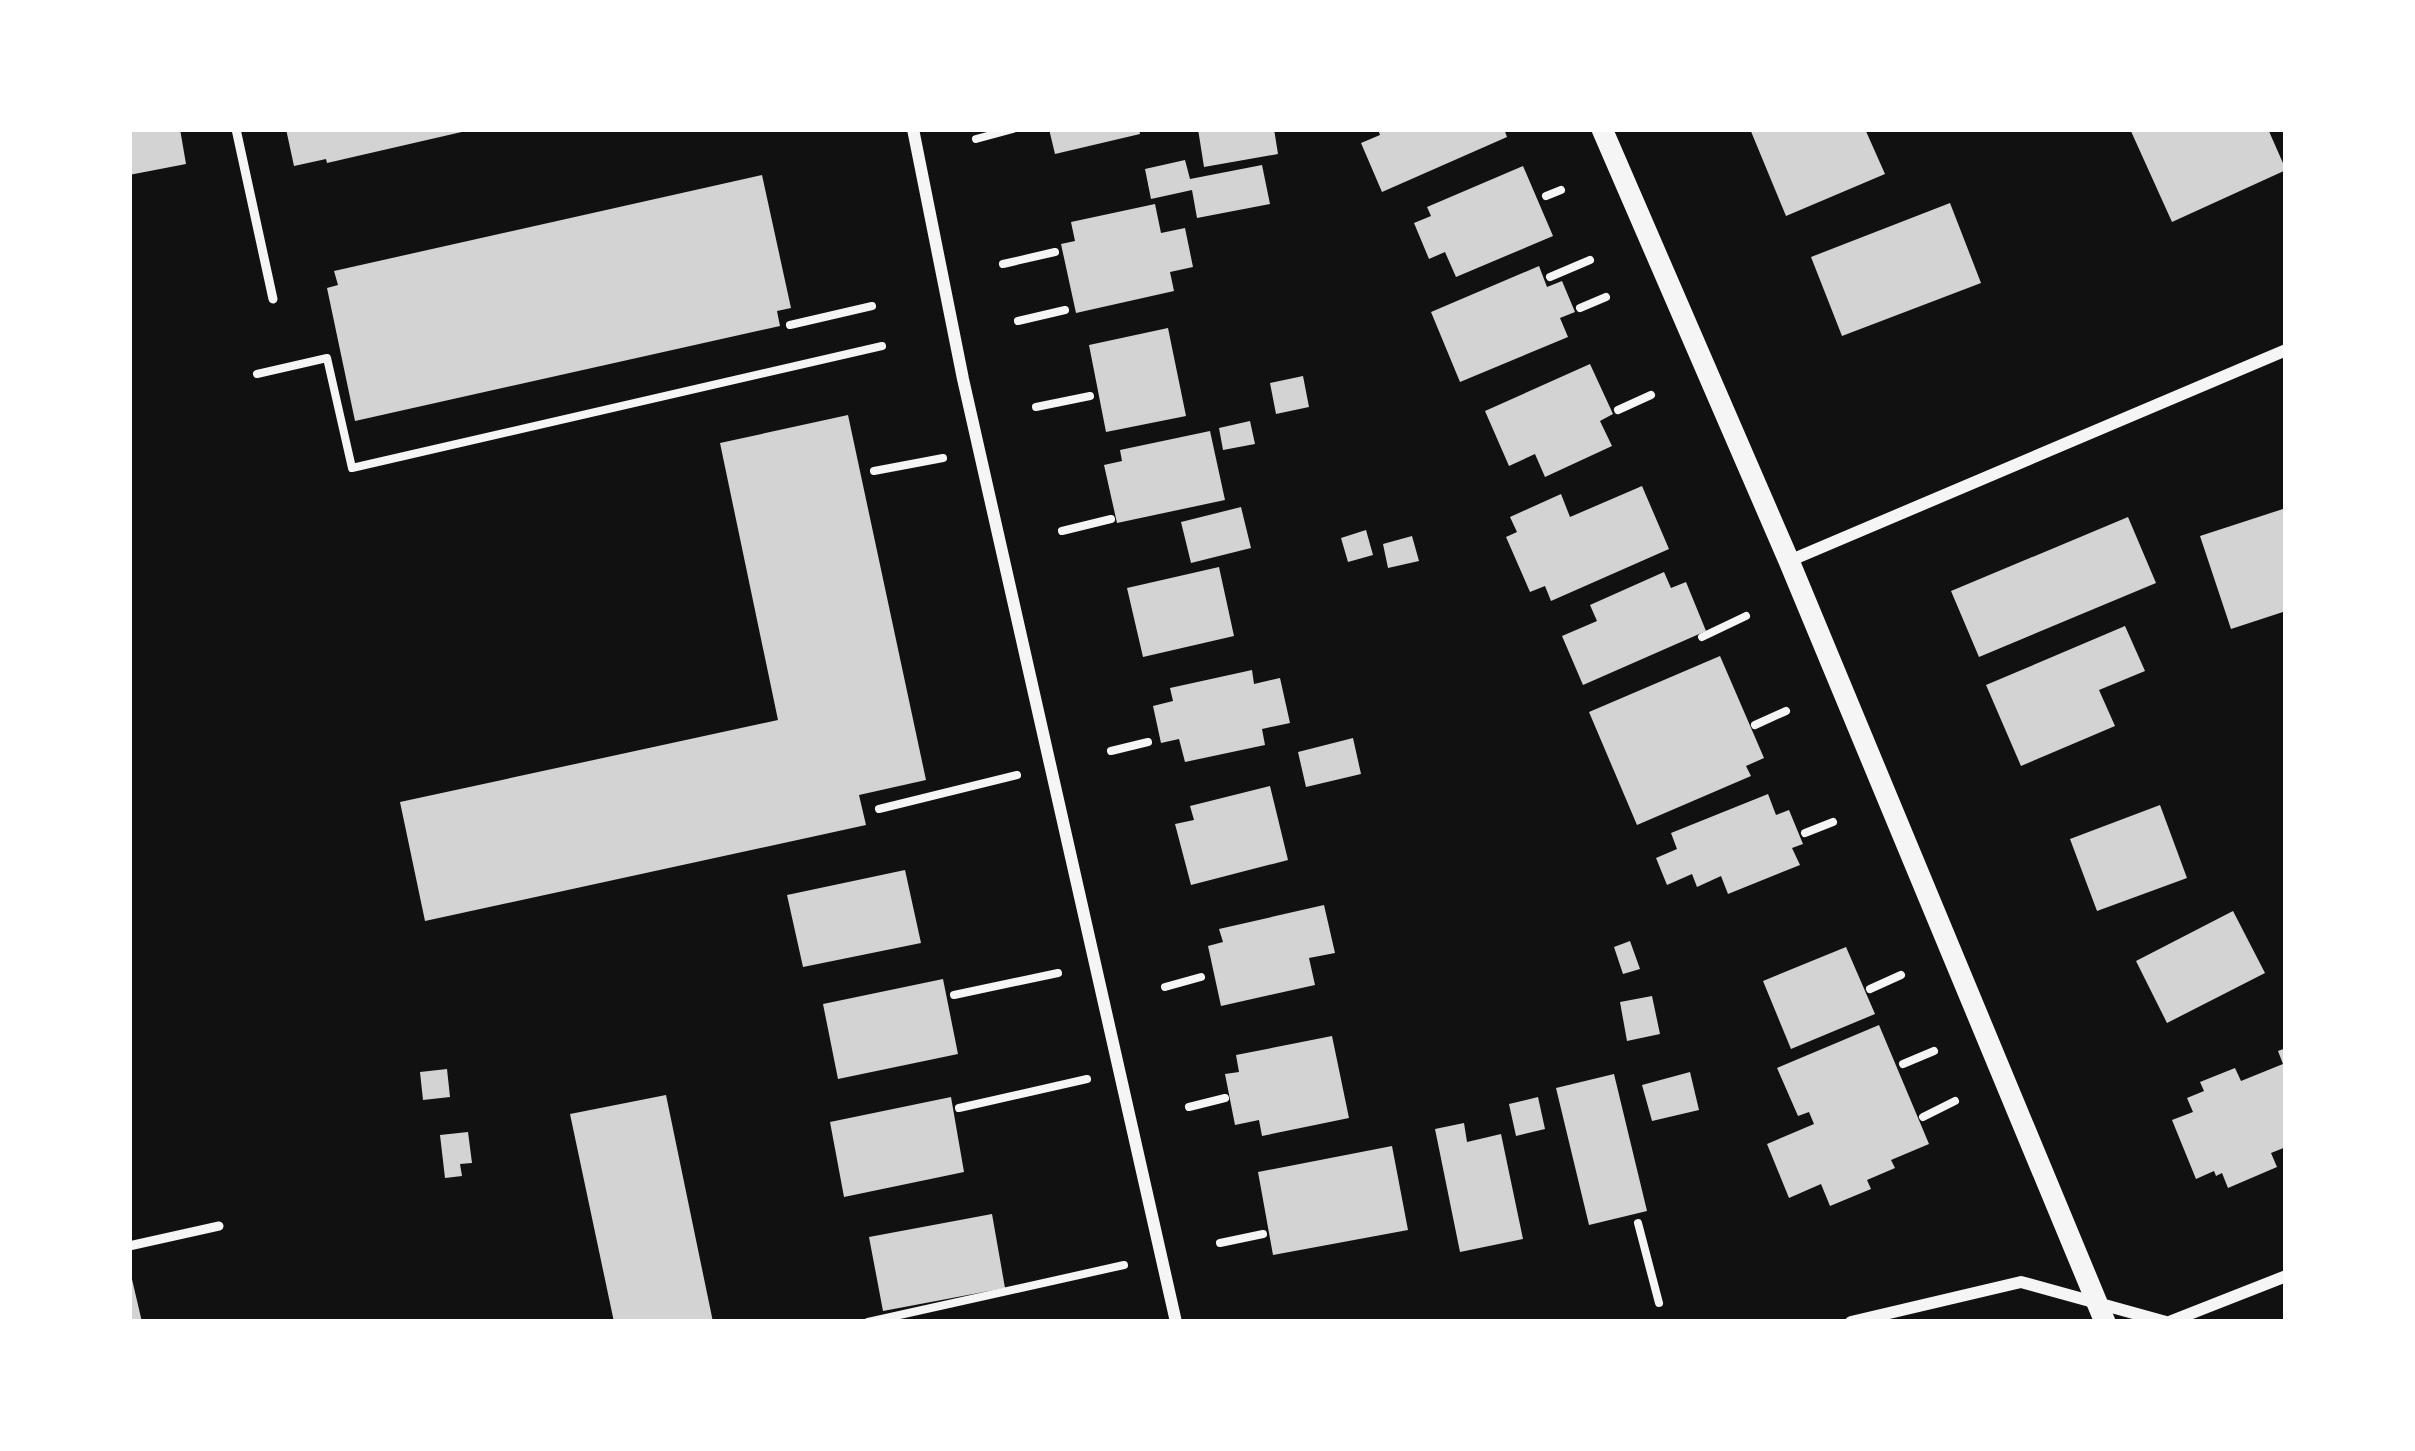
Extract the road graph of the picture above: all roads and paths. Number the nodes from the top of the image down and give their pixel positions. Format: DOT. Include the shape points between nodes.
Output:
graph roads {
  1 [pos="236,129"];
  2 [pos="913,129"];
  3 [pos="1012,129"];
  4 [pos="1602,129"];
  5 [pos="976,140"];
  6 [pos="1561,190"];
  7 [pos="1546,196"];
  8 [pos="1055,252"];
  9 [pos="1590,260"];
  10 [pos="1003,264"];
  11 [pos="1550,277"];
  12 [pos="1606,297"];
  13 [pos="273,299"];
  14 [pos="872,306"];
  15 [pos="1580,308"];
  16 [pos="1065,310"];
  17 [pos="1018,321"];
  18 [pos="790,325"];
  19 [pos="882,346"];
  20 [pos="2286,350"];
  21 [pos="257,374"];
  22 [pos="1651,395"];
  23 [pos="1090,396"];
  24 [pos="1036,407"];
  25 [pos="1618,410"];
  26 [pos="980,451"];
  27 [pos="874,471"];
  28 [pos="1111,519"];
  29 [pos="1062,531"];
  30 [pos="1789,561"];
  31 [pos="1746,616"];
  32 [pos="1702,637"];
  33 [pos="1786,711"];
  34 [pos="1755,725"];
  35 [pos="1148,742"];
  36 [pos="1111,751"];
  37 [pos="1051,767"];
  38 [pos="879,809"];
  39 [pos="1833,822"];
  40 [pos="1805,833"];
  41 [pos="1096,965"];
  42 [pos="1901,975"];
  43 [pos="1201,977"];
  44 [pos="1165,987"];
  45 [pos="1870,989"];
  46 [pos="954,995"];
  47 [pos="1934,1051"];
  48 [pos="1903,1064"];
  49 [pos="1120,1071"];
  50 [pos="1225,1098"];
  51 [pos="1955,1101"];
  52 [pos="1189,1107"];
  53 [pos="959,1108"];
  54 [pos="1923,1117"];
  55 [pos="1638,1222"];
  56 [pos="219,1226"];
  57 [pos="1263,1234"];
  58 [pos="1220,1243"];
  59 [pos="129,1246"];
  60 [pos="1162,1257"];
  61 [pos="2286,1276"];
  62 [pos="1660,1303"];
  63 [pos="2102,1314"];
  64 [pos="868,1322"];
  65 [pos="1176,1322"];
  66 [pos="1851,1322"];
  67 [pos="2167,1322"];
  1 -- 13 [label="lane"];
  2 -- 26 [label="street"];
  3 -- 5 [label="path"];
  4 -- 30 [label="street"];
  6 -- 7 [label="path"];
  8 -- 10 [label="path"];
  9 -- 11 [label="path"];
  12 -- 15 [label="path"];
  14 -- 18 [label="path"];
  16 -- 17 [label="path"];
  19 -- 21 [label="path" via="352,467 326,358"];
  20 -- 30 [label="street"];
  22 -- 25 [label="path"];
  23 -- 24 [label="path"];
  26 -- 27 [label="path"];
  26 -- 37 [label="street"];
  28 -- 29 [label="path"];
  30 -- 63 [label="street"];
  31 -- 32 [label="path"];
  33 -- 34 [label="path"];
  35 -- 36 [label="path"];
  37 -- 38 [label="path"];
  37 -- 41 [label="street"];
  39 -- 40 [label="path"];
  41 -- 46 [label="path"];
  41 -- 49 [label="street"];
  42 -- 45 [label="path"];
  43 -- 44 [label="path"];
  47 -- 48 [label="path"];
  49 -- 53 [label="path"];
  49 -- 60 [label="street"];
  50 -- 52 [label="path"];
  51 -- 54 [label="path"];
  55 -- 62 [label="path"];
  56 -- 59 [label="lane"];
  57 -- 58 [label="path"];
  60 -- 64 [label="path"];
  60 -- 65 [label="street"];
  61 -- 67 [label="street"];
  63 -- 66 [label="street" via="2021,1282"];
  63 -- 67 [label="street"];
}
